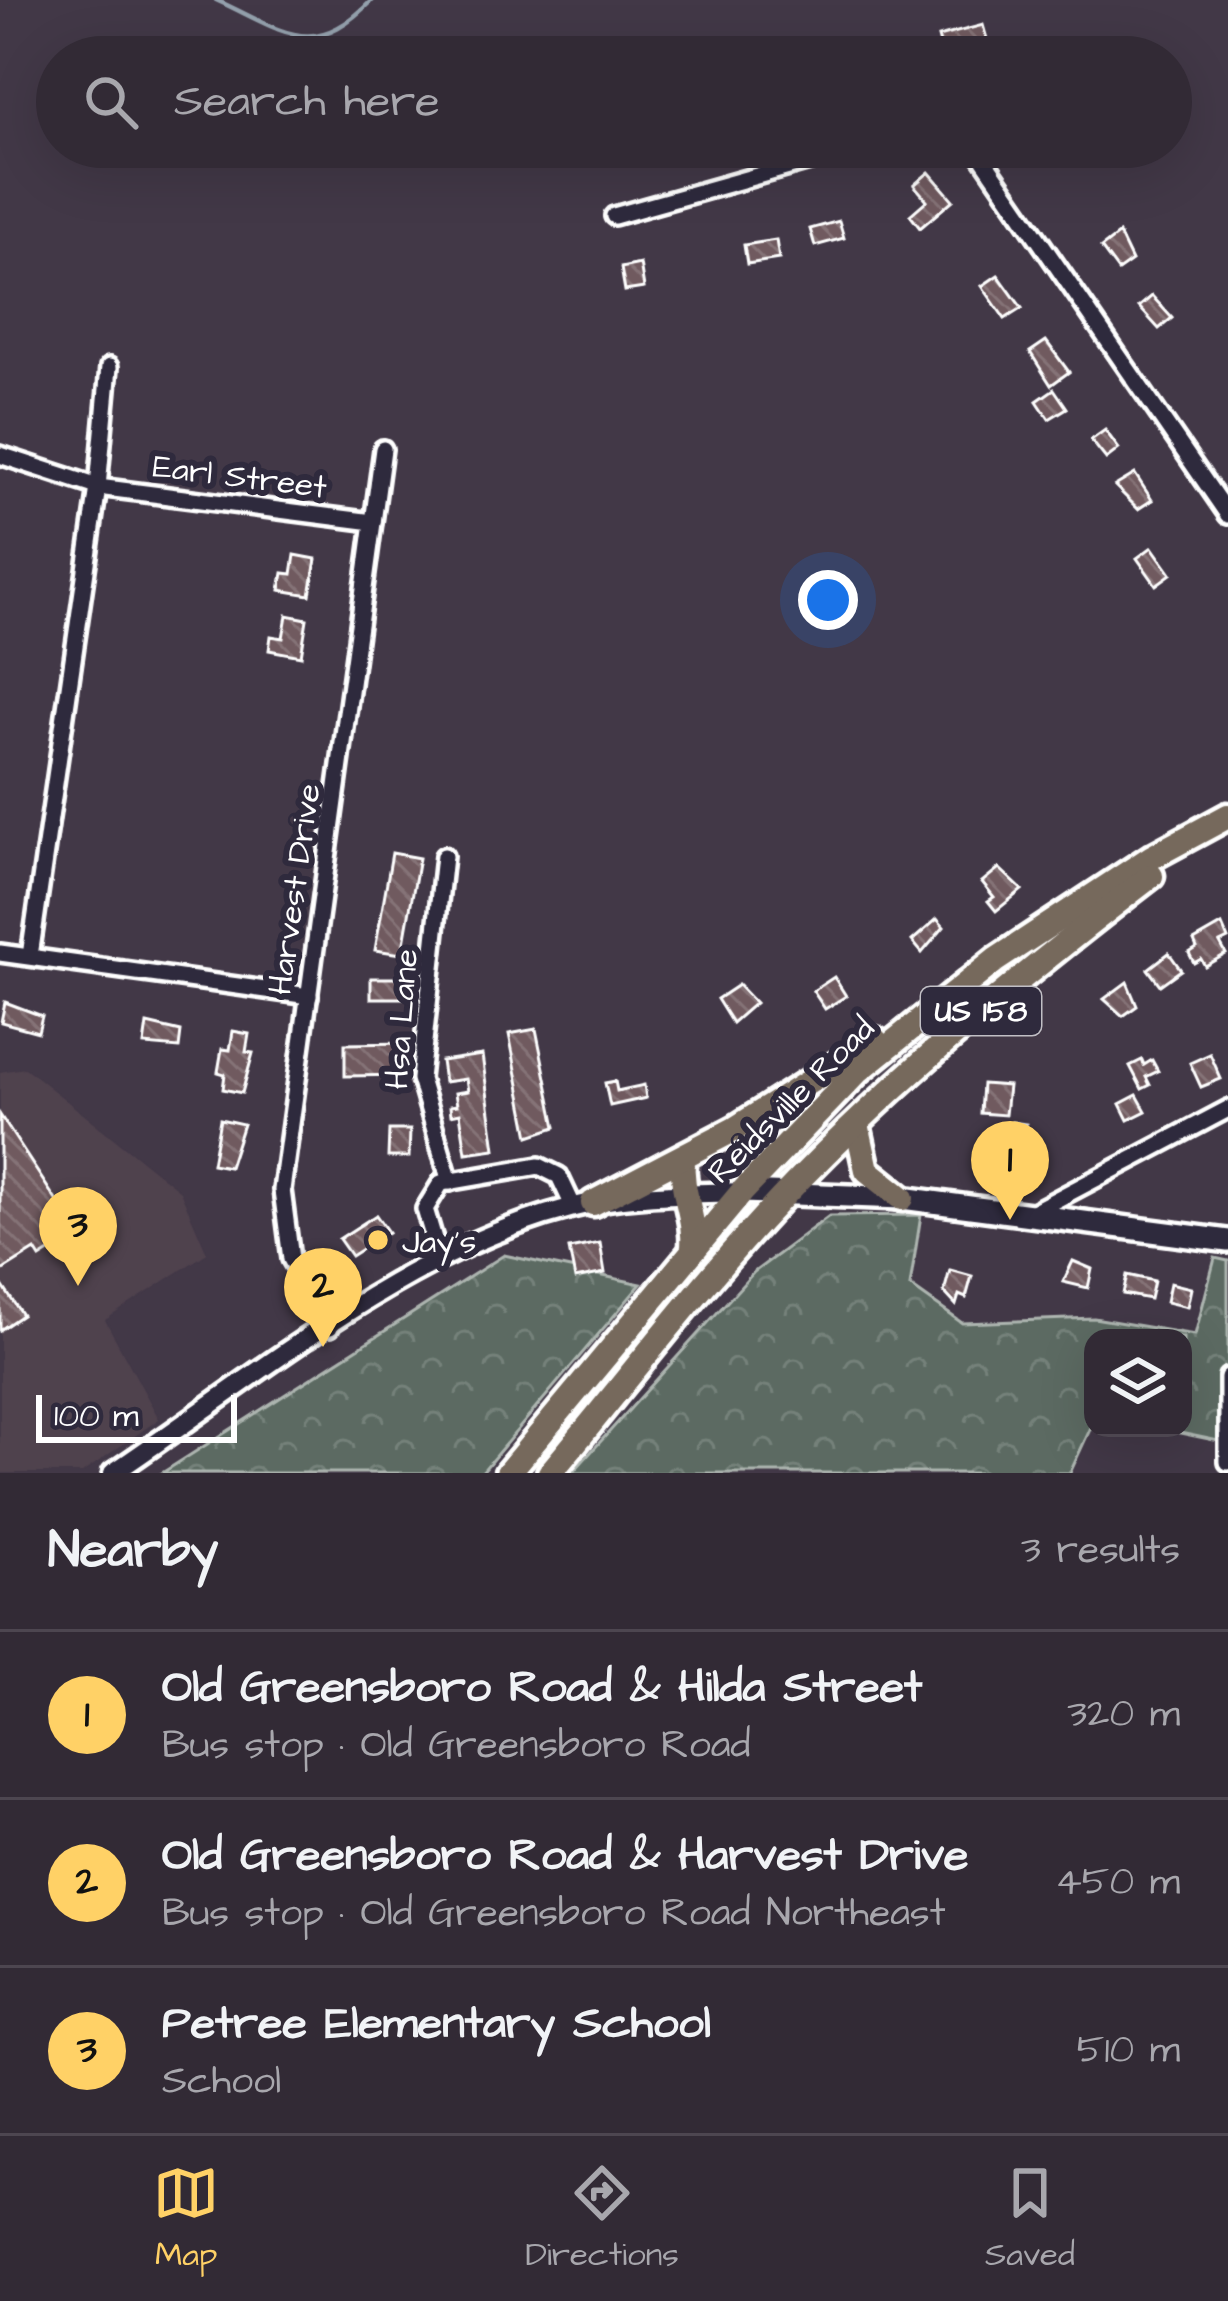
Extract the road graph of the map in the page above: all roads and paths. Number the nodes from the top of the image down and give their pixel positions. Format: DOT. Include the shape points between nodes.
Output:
graph roads {
  1 [pos="785,168"];
  2 [pos="989,168"];
  3 [pos="614,216"];
  4 [pos="109,367"];
  5 [pos="382,449"];
  6 [pos="0,454"];
  7 [pos="98,487"];
  8 [pos="1228,515"];
  9 [pos="373,522"];
  10 [pos="1228,816"];
  11 [pos="1183,845"];
  12 [pos="444,856"];
  13 [pos="0,952"];
  14 [pos="29,956"];
  15 [pos="309,996"];
  16 [pos="925,1013"];
  17 [pos="1228,1109"];
  18 [pos="857,1124"];
  19 [pos="683,1157"];
  20 [pos="450,1182"];
  21 [pos="790,1191"];
  22 [pos="742,1192"];
  23 [pos="680,1194"];
  24 [pos="902,1198"];
  25 [pos="584,1205"];
  26 [pos="1029,1214"];
  27 [pos="1228,1241"];
  28 [pos="693,1250"];
  29 [pos="440,1259"];
  30 [pos="330,1327"];
  31 [pos="1228,1376"];
  32 [pos="1228,1462"];
  33 [pos="113,1473"];
  34 [pos="508,1473"];
  35 [pos="550,1473"];
  1 -- 3 [label="street"];
  2 -- 8 [label="street"];
  4 -- 7 [label="street"];
  5 -- 9 [label="street, Harvest Drive"];
  6 -- 7 [label="street, Earl Street"];
  7 -- 9 [label="street, Earl Street"];
  7 -- 14 [label="street"];
  9 -- 15 [label="street, Harvest Drive"];
  10 -- 11 [label="highway, Reidsville Road / US 158"];
  11 -- 16 [label="highway, Reidsville Road / US 158" via="1118,879"];
  11 -- 18 [label="highway, Reidsville Road / US 158"];
  12 -- 20 [label="street, Hsa Lane" via="420,1079"];
  13 -- 14 [label="street"];
  14 -- 15 [label="street"];
  15 -- 30 [label="street, Harvest Drive" via="282,1190 291,1259"];
  16 -- 19 [label="highway"];
  16 -- 22 [label="highway, Reidsville Road / US 158" via="827,1100"];
  17 -- 26 [label="street"];
  18 -- 21 [label="highway, Reidsville Road / US 158"];
  18 -- 24 [label="highway" via="867,1170"];
  19 -- 23 [label="highway"];
  19 -- 25 [label="highway"];
  20 -- 25 [label="street" via="539,1166"];
  20 -- 29 [label="street" via="425,1209"];
  21 -- 22 [label="main road"];
  21 -- 24 [label="main road"];
  21 -- 35 [label="highway, Reidsville Road / US 158"];
  22 -- 23 [label="street"];
  22 -- 28 [label="highway, Reidsville Road / US 158"];
  23 -- 25 [label="street"];
  23 -- 28 [label="highway" via="693,1219"];
  24 -- 26 [label="main road"];
  25 -- 29 [label="street"];
  26 -- 27 [label="main road"];
  28 -- 34 [label="highway, Reidsville Road / US 158"];
  29 -- 30 [label="street"];
  30 -- 33 [label="street"];
  31 -- 32 [label="street"];
}
